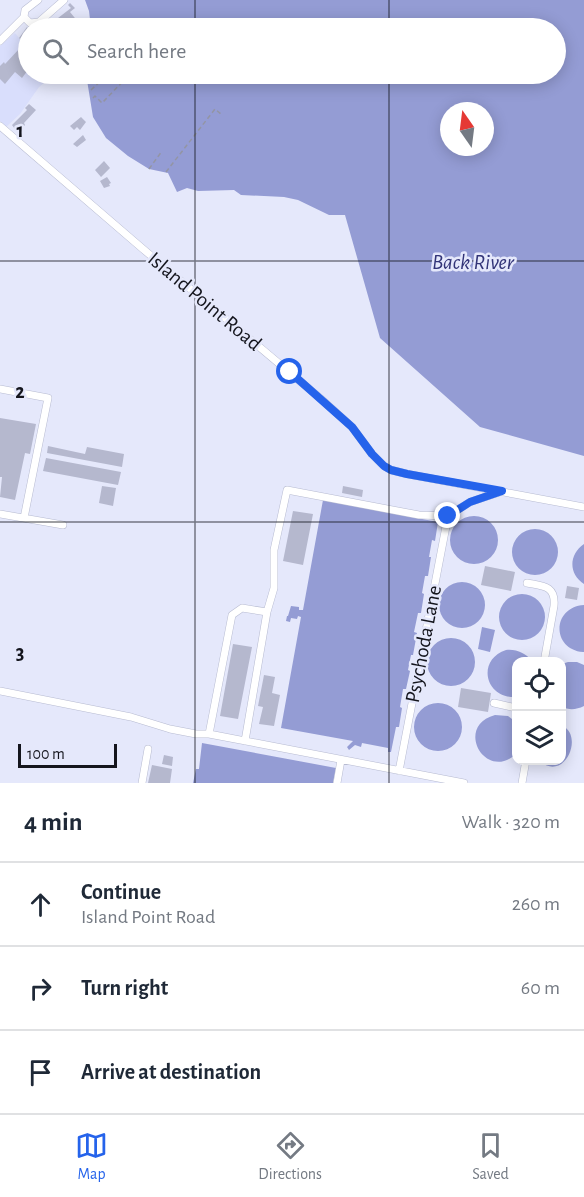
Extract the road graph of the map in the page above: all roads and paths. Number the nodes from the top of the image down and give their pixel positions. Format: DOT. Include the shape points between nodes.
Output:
graph roads {
  1 [pos="38,0"];
  2 [pos="64,0"];
  3 [pos="24,17"];
  4 [pos="44,18"];
  5 [pos="18,23"];
  6 [pos="0,41"];
  7 [pos="98,84"];
  8 [pos="121,84"];
  9 [pos="91,90"];
  10 [pos="93,98"];
  11 [pos="222,115"];
  12 [pos="0,126"];
  13 [pos="162,151"];
  14 [pos="149,169"];
  15 [pos="166,172"];
  16 [pos="0,389"];
  17 [pos="502,491"];
  18 [pos="584,507"];
  19 [pos="0,514"];
  20 [pos="448,516"];
  21 [pos="24,518"];
  22 [pos="63,525"];
  23 [pos="526,583"];
  24 [pos="267,612"];
  25 [pos="545,657"];
  26 [pos="0,691"];
  27 [pos="495,703"];
  28 [pos="512,707"];
  29 [pos="209,734"];
  30 [pos="245,741"];
  31 [pos="148,749"];
  32 [pos="341,760"];
  33 [pos="525,765"];
  34 [pos="399,771"];
  35 [pos="142,783"];
  36 [pos="337,783"];
  37 [pos="464,783"];
  38 [pos="522,783"];
  1 -- 3 [label="street"];
  2 -- 4 [label="street"];
  5 -- 6 [label="street"];
  7 -- 9 [label="path"];
  8 -- 10 [label="path" via="102,104"];
  11 -- 15 [label="path" via="215,109"];
  12 -- 17 [label="street, Island Point Road" via="328,405 384,466 407,474"];
  13 -- 14 [label="path"];
  16 -- 21 [label="street" via="48,398"];
  17 -- 18 [label="street, Island Point Road"];
  17 -- 20 [label="street" via="470,502"];
  19 -- 21 [label="street"];
  20 -- 24 [label="street" via="419,515 287,490 274,550 274,588"];
  20 -- 34 [label="street, Psychoda Lane"];
  21 -- 22 [label="street"];
  23 -- 25 [label="street" via="549,588 555,596"];
  24 -- 29 [label="street" via="242,608 232,615"];
  24 -- 30 [label="street"];
  26 -- 29 [label="street"];
  27 -- 28 [label="street"];
  29 -- 30 [label="street"];
  30 -- 32 [label="street"];
  31 -- 35 [label="street"];
  32 -- 34 [label="street"];
  32 -- 36 [label="street"];
  33 -- 38 [label="street"];
  34 -- 37 [label="street"];
}
